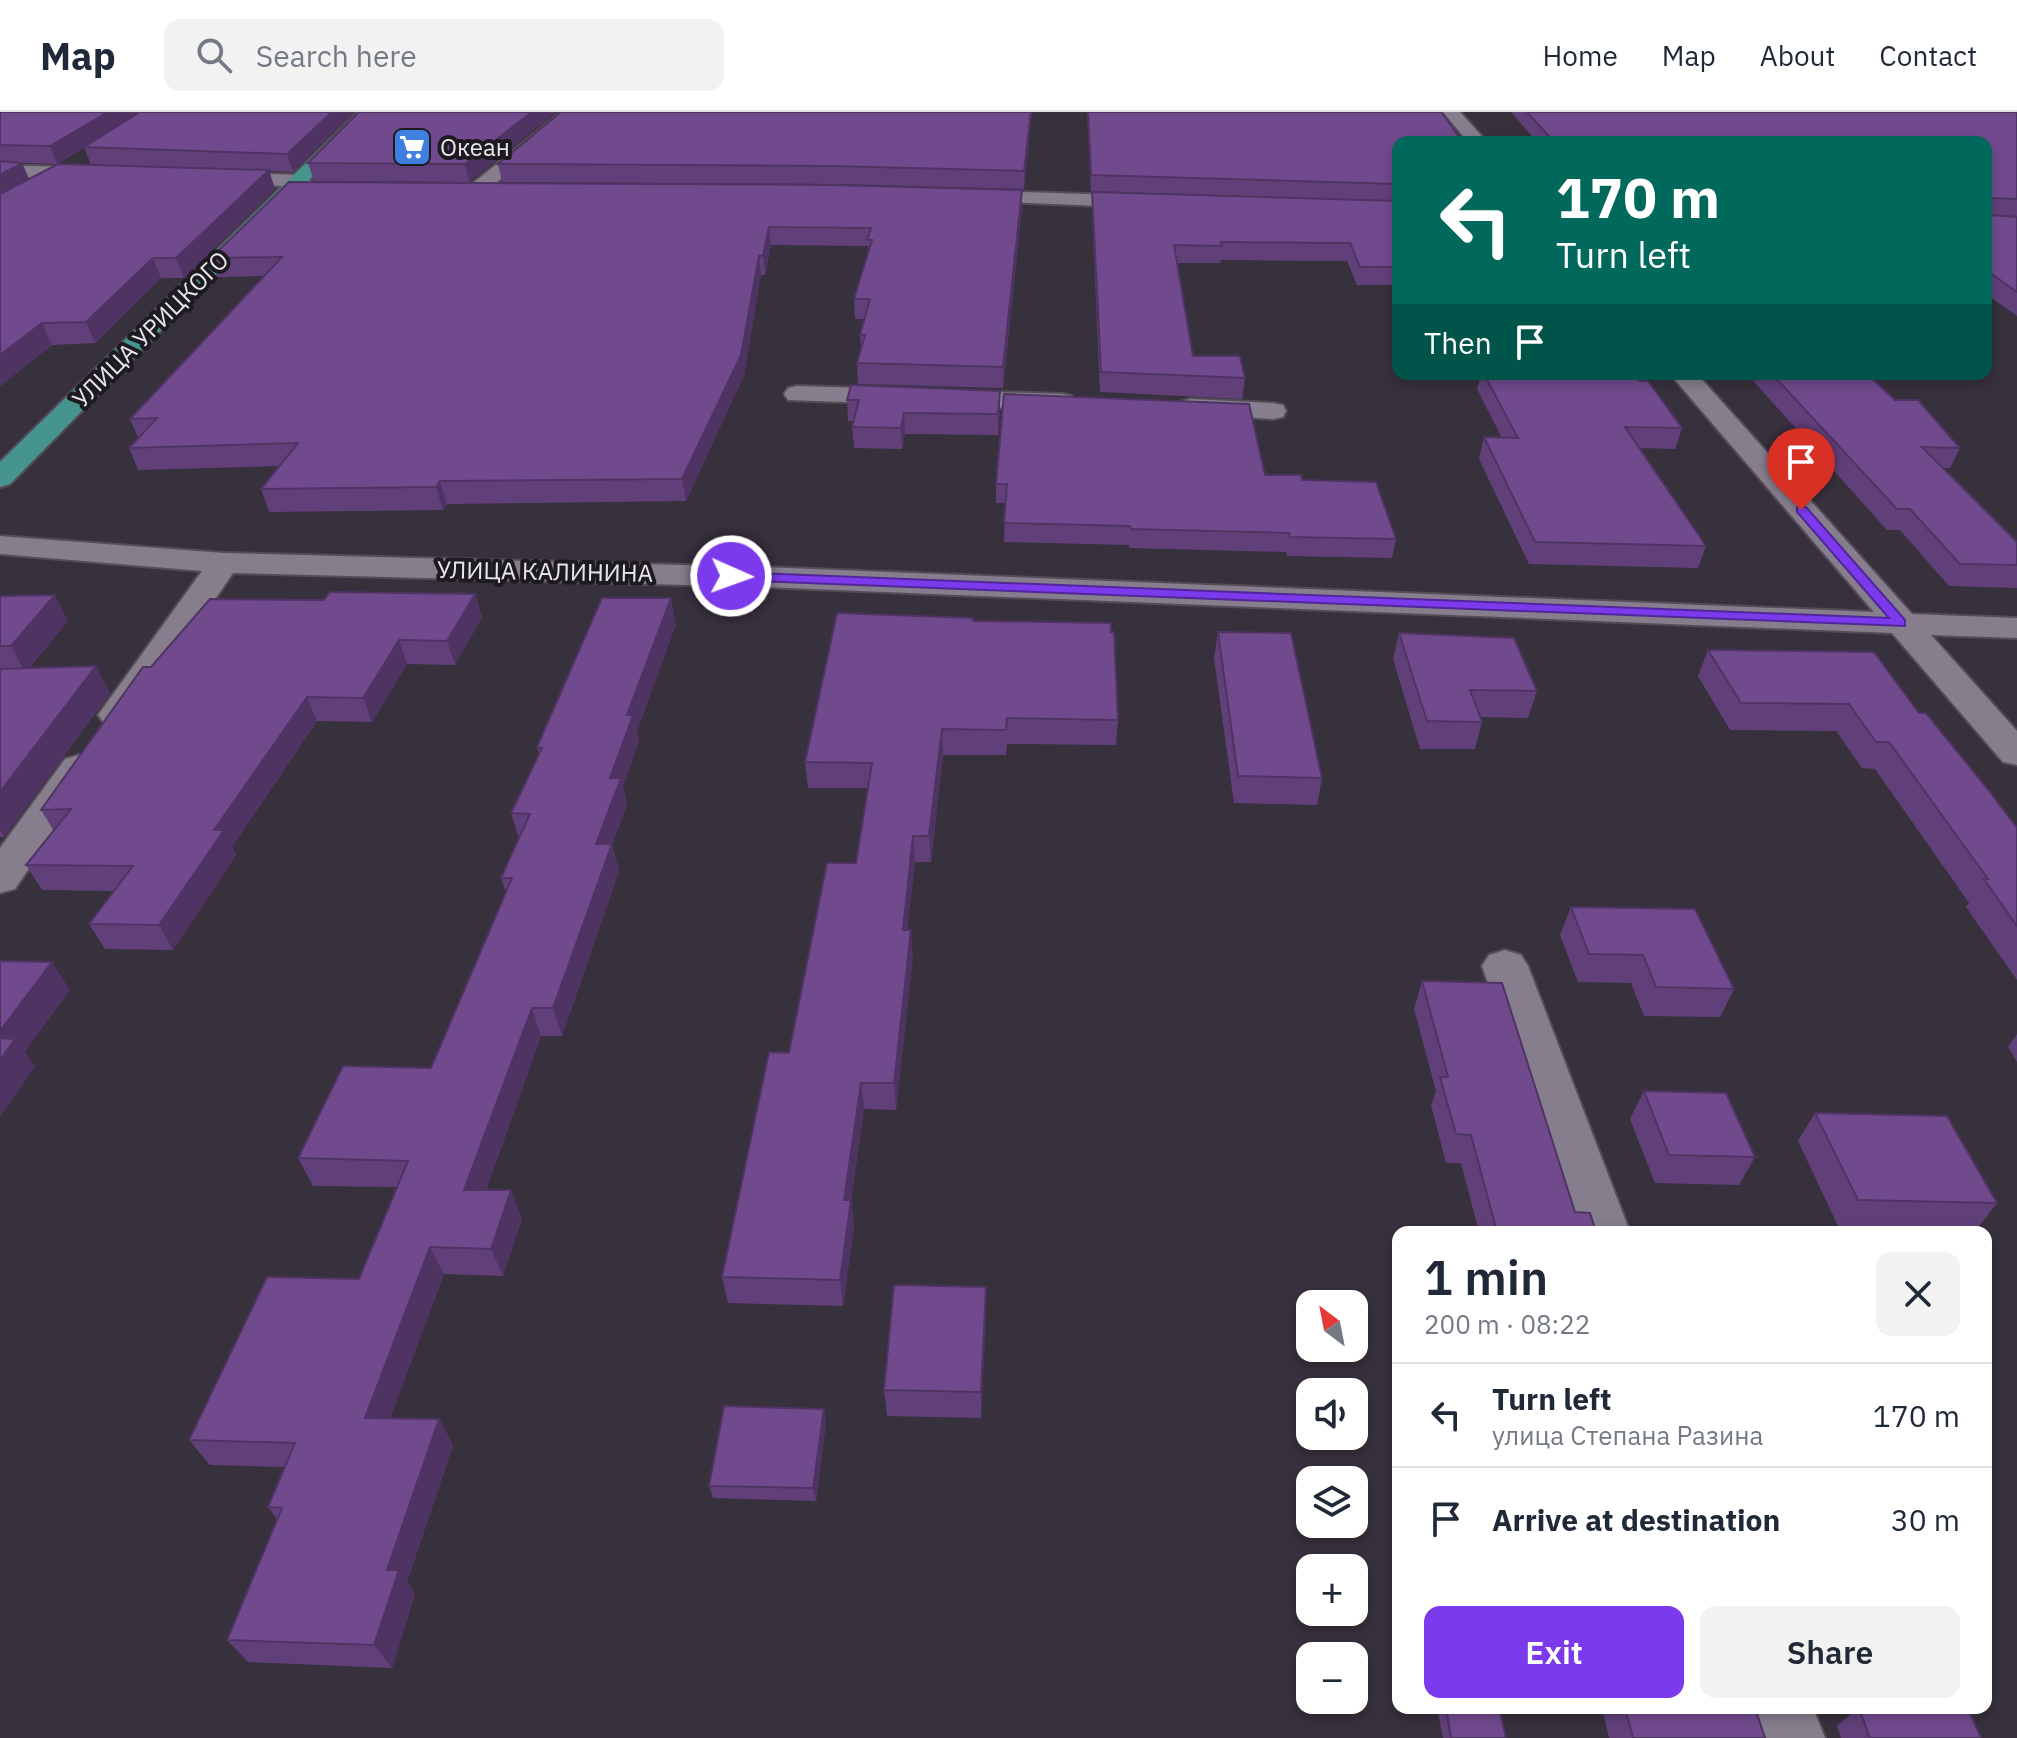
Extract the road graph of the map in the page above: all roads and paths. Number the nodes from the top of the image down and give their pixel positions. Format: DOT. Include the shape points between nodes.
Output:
graph roads {
  1 [pos="368,112"];
  2 [pos="571,112"];
  3 [pos="1451,112"];
  4 [pos="1473,136"];
  5 [pos="85,158"];
  6 [pos="0,171"];
  7 [pos="60,173"];
  8 [pos="120,175"];
  9 [pos="196,177"];
  10 [pos="305,187"];
  11 [pos="36,188"];
  12 [pos="506,191"];
  13 [pos="944,196"];
  14 [pos="1179,203"];
  15 [pos="1688,380"];
  16 [pos="797,394"];
  17 [pos="1090,403"];
  18 [pos="1166,406"];
  19 [pos="1273,411"];
  20 [pos="0,478"];
  21 [pos="0,545"];
  22 [pos="224,563"];
  23 [pos="1900,623"];
  24 [pos="2017,628"];
  25 [pos="2017,754"];
  26 [pos="0,879"];
  27 [pos="1505,966"];
  28 [pos="1601,1226"];
  29 [pos="1780,1714"];
  30 [pos="1789,1738"];
  1 -- 10 [label="main road, УЛИЦА УРИЦКОГО"];
  2 -- 12 [label="street" via="467,191"];
  3 -- 4 [label="street"];
  5 -- 7 [label="street"];
  6 -- 7 [label="street"];
  7 -- 8 [label="street"];
  7 -- 11 [label="street"];
  9 -- 10 [label="street"];
  10 -- 20 [label="main road, УЛИЦА УРИЦКОГО"];
  13 -- 14 [label="street"];
  15 -- 23 [label="street"];
  16 -- 17 [label="street"];
  18 -- 19 [label="street"];
  21 -- 22 [label="street, УЛИЦА КАЛИНИНА"];
  22 -- 23 [label="street, УЛИЦА КАЛИНИНА" via="763,577"];
  22 -- 26 [label="street"];
  23 -- 24 [label="street, УЛИЦА КАЛИНИНА"];
  23 -- 25 [label="street"];
  27 -- 28 [label="street"];
  29 -- 30 [label="street"];
}
